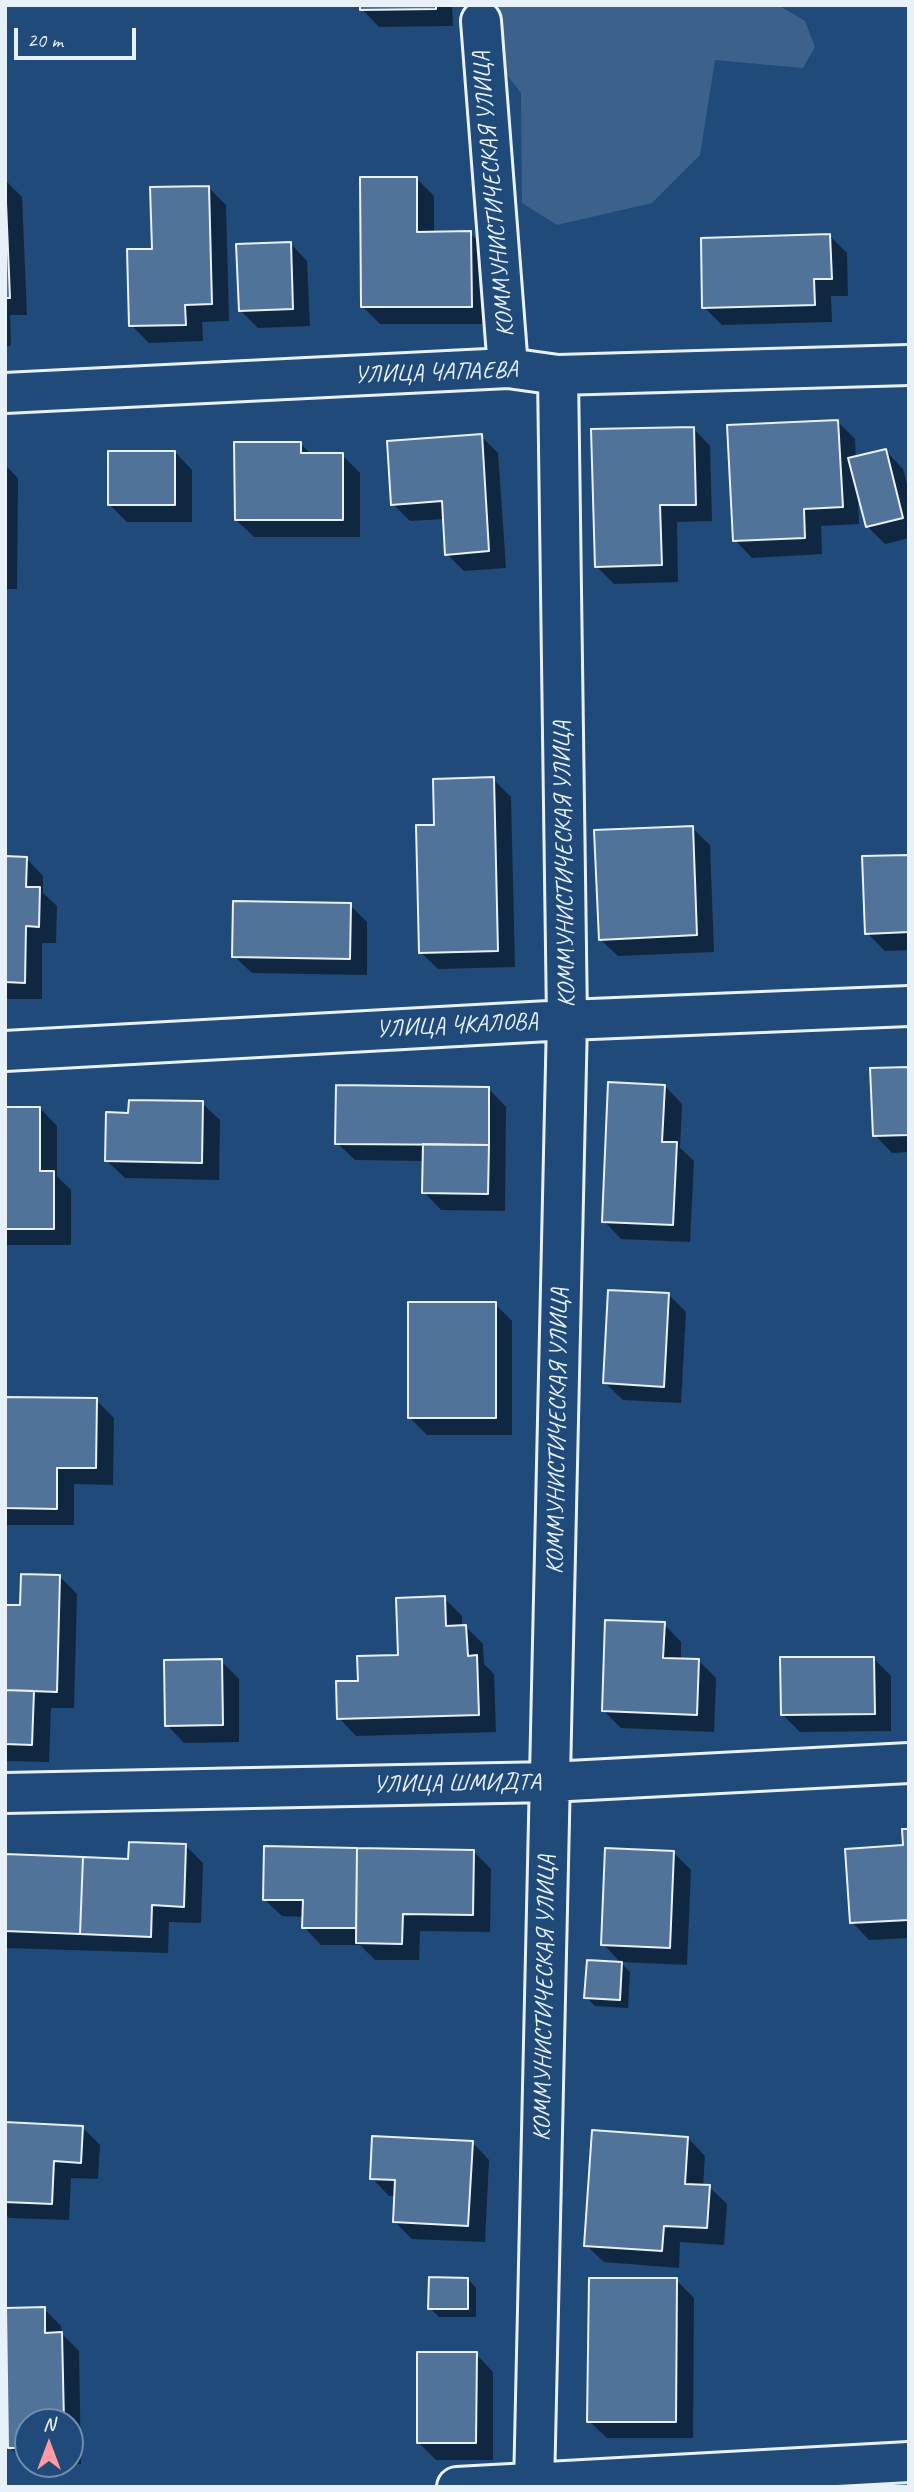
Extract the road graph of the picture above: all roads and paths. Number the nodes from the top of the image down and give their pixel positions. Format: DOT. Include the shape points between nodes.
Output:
graph roads {
  1 [pos="481,21"];
  2 [pos="909,365"];
  3 [pos="508,368"];
  4 [pos="558,374"];
  5 [pos="5,393"];
  6 [pos="909,1006"];
  7 [pos="567,1020"];
  8 [pos="5,1051"];
  9 [pos="909,1763"];
  10 [pos="550,1782"];
  11 [pos="5,1793"];
  12 [pos="909,2462"];
  13 [pos="535,2485"];
  14 [pos="457,2487"];
  1 -- 3 [label="street, КОММУНИСТИЧЕСКАЯ УЛИЦА"];
  2 -- 4 [label="street, УЛИЦА ЧАПАЕВА"];
  3 -- 4 [label="street, УЛИЦА ЧАПАЕВА"];
  3 -- 5 [label="street, УЛИЦА ЧАПАЕВА"];
  4 -- 7 [label="street, КОММУНИСТИЧЕСКАЯ УЛИЦА"];
  6 -- 7 [label="street, УЛИЦА ЧКАЛОВА"];
  7 -- 8 [label="street, УЛИЦА ЧКАЛОВА"];
  7 -- 10 [label="street, КОММУНИСТИЧЕСКАЯ УЛИЦА"];
  9 -- 10 [label="street, УЛИЦА ШМИДТА"];
  10 -- 11 [label="street, УЛИЦА ШМИДТА"];
  10 -- 13 [label="street, КОММУНИСТИЧЕСКАЯ УЛИЦА"];
  12 -- 13 [label="street"];
  13 -- 14 [label="street"];
}
